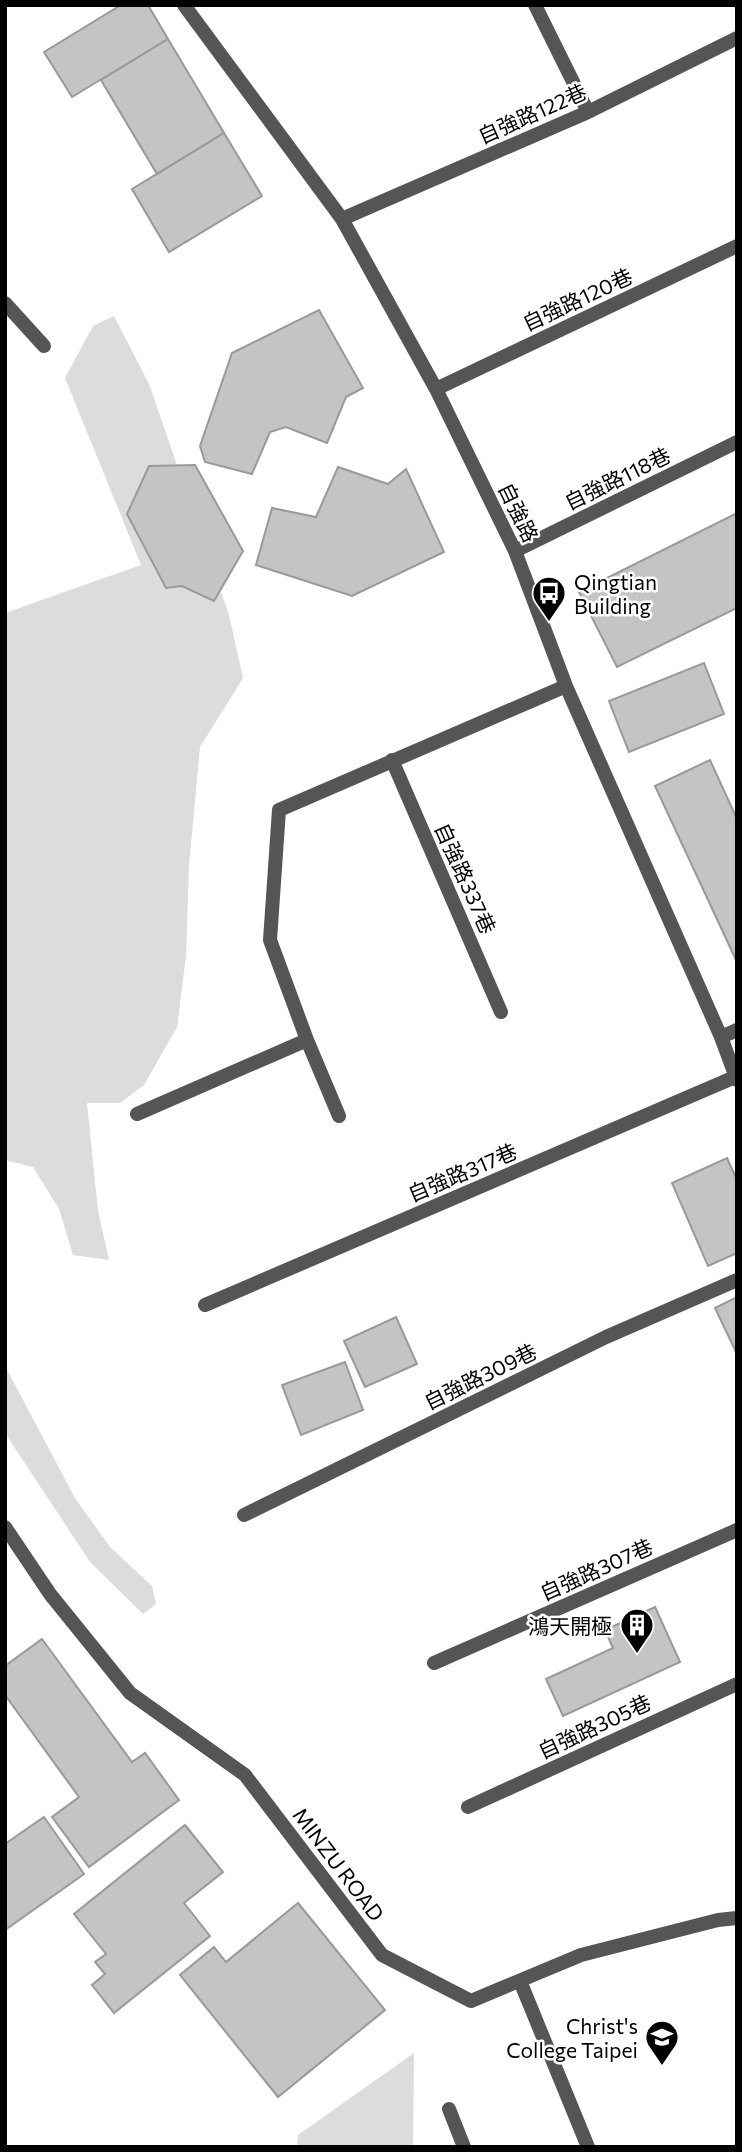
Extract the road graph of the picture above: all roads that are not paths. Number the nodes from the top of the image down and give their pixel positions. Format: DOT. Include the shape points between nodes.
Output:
graph roads {
  1 [pos="184,5"];
  2 [pos="536,5"];
  3 [pos="737,38"];
  4 [pos="588,112"];
  5 [pos="342,219"];
  6 [pos="737,246"];
  7 [pos="5,303"];
  8 [pos="44,346"];
  9 [pos="436,389"];
  10 [pos="737,442"];
  11 [pos="515,551"];
  12 [pos="566,686"];
  13 [pos="391,760"];
  14 [pos="501,1012"];
  15 [pos="737,1030"];
  16 [pos="721,1037"];
  17 [pos="307,1040"];
  18 [pos="736,1079"];
  19 [pos="137,1114"];
  20 [pos="339,1116"];
  21 [pos="737,1280"];
  22 [pos="205,1305"];
  23 [pos="244,1515"];
  24 [pos="5,1527"];
  25 [pos="737,1530"];
  26 [pos="434,1663"];
  27 [pos="737,1684"];
  28 [pos="468,1807"];
  29 [pos="737,1918"];
  30 [pos="520,1981"];
  31 [pos="449,2109"];
  32 [pos="464,2147"];
  33 [pos="589,2147"];
  1 -- 5 [label="street, 自強路"];
  2 -- 4 [label="street"];
  3 -- 4 [label="street, 自強路122巷"];
  4 -- 5 [label="street, 自強路122巷"];
  5 -- 9 [label="street, 自強路"];
  6 -- 9 [label="street, 自強路120巷"];
  7 -- 8 [label="street"];
  9 -- 11 [label="street, 自強路"];
  10 -- 11 [label="street, 自強路118巷"];
  11 -- 12 [label="street, 自強路"];
  12 -- 13 [label="street"];
  12 -- 16 [label="street, 自強路"];
  13 -- 14 [label="street, 自強路337巷"];
  13 -- 17 [label="street" via="279,810 270,940"];
  15 -- 16 [label="street"];
  16 -- 18 [label="street, 自強路"];
  17 -- 19 [label="street"];
  17 -- 20 [label="street"];
  18 -- 22 [label="street, 自強路317巷"];
  21 -- 23 [label="street, 自強路309巷" via="606,1337"];
  24 -- 30 [label="street, MINZU ROAD" via="50,1594 130,1693 245,1775 382,1955 471,2001"];
  25 -- 26 [label="street, 自強路307巷"];
  27 -- 28 [label="street, 自強路305巷"];
  29 -- 30 [label="street, MINZU ROAD" via="581,1955"];
  30 -- 33 [label="street"];
  31 -- 32 [label="street"];
}
